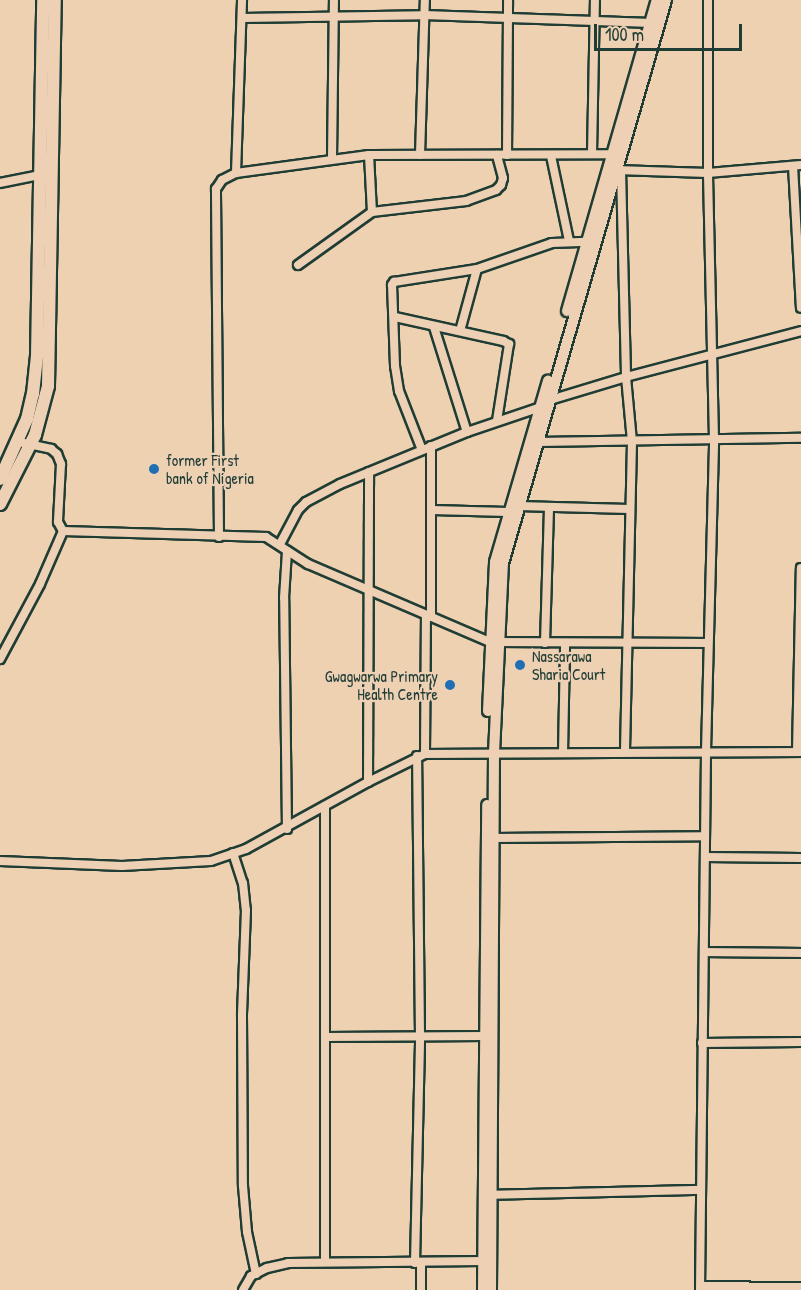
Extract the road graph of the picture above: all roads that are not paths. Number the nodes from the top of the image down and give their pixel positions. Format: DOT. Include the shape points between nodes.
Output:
graph roads {
  1 [pos="43,0"];
  2 [pos="55,0"];
  3 [pos="242,0"];
  4 [pos="334,0"];
  5 [pos="425,0"];
  6 [pos="508,0"];
  7 [pos="595,0"];
  8 [pos="657,0"];
  9 [pos="666,0"];
  10 [pos="708,0"];
  11 [pos="424,15"];
  12 [pos="334,16"];
  13 [pos="242,18"];
  14 [pos="508,19"];
  15 [pos="595,21"];
  16 [pos="652,23"];
  17 [pos="592,154"];
  18 [pos="614,154"];
  19 [pos="369,155"];
  20 [pos="420,155"];
  21 [pos="497,155"];
  22 [pos="507,155"];
  23 [pos="551,156"];
  24 [pos="332,159"];
  25 [pos="797,166"];
  26 [pos="616,170"];
  27 [pos="236,173"];
  28 [pos="708,173"];
  29 [pos="40,175"];
  30 [pos="0,183"];
  31 [pos="372,212"];
  32 [pos="569,241"];
  33 [pos="586,242"];
  34 [pos="298,265"];
  35 [pos="477,269"];
  36 [pos="801,308"];
  37 [pos="395,317"];
  38 [pos="434,327"];
  39 [pos="459,331"];
  40 [pos="801,332"];
  41 [pos="712,355"];
  42 [pos="626,377"];
  43 [pos="546,404"];
  44 [pos="498,421"];
  45 [pos="466,432"];
  46 [pos="801,438"];
  47 [pos="714,439"];
  48 [pos="538,442"];
  49 [pos="632,442"];
  50 [pos="25,443"];
  51 [pos="431,446"];
  52 [pos="422,450"];
  53 [pos="369,472"];
  54 [pos="0,479"];
  55 [pos="0,504"];
  56 [pos="518,506"];
  57 [pos="549,507"];
  58 [pos="629,509"];
  59 [pos="432,510"];
  60 [pos="508,512"];
  61 [pos="63,531"];
  62 [pos="219,537"];
  63 [pos="280,544"];
  64 [pos="288,551"];
  65 [pos="801,568"];
  66 [pos="367,591"];
  67 [pos="429,616"];
  68 [pos="494,642"];
  69 [pos="545,643"];
  70 [pos="628,643"];
  71 [pos="708,643"];
  72 [pos="565,644"];
  73 [pos="0,659"];
  74 [pos="706,751"];
  75 [pos="626,752"];
  76 [pos="799,752"];
  77 [pos="491,753"];
  78 [pos="563,753"];
  79 [pos="421,755"];
  80 [pos="368,782"];
  81 [pos="325,806"];
  82 [pos="287,829"];
  83 [pos="705,836"];
  84 [pos="494,838"];
  85 [pos="233,853"];
  86 [pos="705,857"];
  87 [pos="801,858"];
  88 [pos="0,861"];
  89 [pos="704,952"];
  90 [pos="801,953"];
  91 [pos="420,1036"];
  92 [pos="486,1036"];
  93 [pos="326,1037"];
  94 [pos="801,1042"];
  95 [pos="702,1043"];
  96 [pos="700,1190"];
  97 [pos="488,1195"];
  98 [pos="483,1261"];
  99 [pos="325,1262"];
  100 [pos="418,1263"];
  101 [pos="256,1274"];
  102 [pos="801,1287"];
  103 [pos="700,1288"];
  104 [pos="243,1290"];
  105 [pos="421,1290"];
  106 [pos="483,1290"];
  107 [pos="491,1290"];
  1 -- 29 [label="main road"];
  2 -- 50 [label="main road" via="50,363 43,412"];
  3 -- 13 [label="street"];
  4 -- 12 [label="street"];
  5 -- 11 [label="street"];
  6 -- 14 [label="street"];
  7 -- 15 [label="street"];
  8 -- 16 [label="street"];
  9 -- 26 [label="street"];
  10 -- 28 [label="street"];
  11 -- 12 [label="street"];
  11 -- 14 [label="street"];
  11 -- 20 [label="street"];
  12 -- 13 [label="street"];
  12 -- 24 [label="street"];
  13 -- 27 [label="street"];
  14 -- 15 [label="street"];
  14 -- 22 [label="street"];
  15 -- 16 [label="street"];
  15 -- 17 [label="street"];
  16 -- 18 [label="street"];
  17 -- 18 [label="street"];
  17 -- 23 [label="street"];
  18 -- 26 [label="street"];
  19 -- 20 [label="street"];
  19 -- 24 [label="street"];
  19 -- 31 [label="street"];
  20 -- 21 [label="street"];
  21 -- 22 [label="street"];
  21 -- 31 [label="street" via="503,178 496,190 466,201"];
  22 -- 23 [label="street"];
  23 -- 32 [label="street"];
  24 -- 27 [label="street"];
  25 -- 28 [label="street"];
  25 -- 36 [label="street"];
  26 -- 28 [label="street"];
  26 -- 33 [label="street"];
  26 -- 42 [label="street"];
  26 -- 43 [label="street"];
  27 -- 62 [label="street" via="222,180 216,189"];
  28 -- 41 [label="street"];
  29 -- 30 [label="street"];
  29 -- 50 [label="main road" via="37,356"];
  31 -- 34 [label="street"];
  32 -- 33 [label="street"];
  32 -- 35 [label="street" via="552,243"];
  33 -- 43 [label="street"];
  35 -- 37 [label="street" via="394,282 391,287"];
  35 -- 39 [label="street"];
  37 -- 38 [label="street"];
  37 -- 52 [label="street" via="399,391"];
  38 -- 39 [label="street"];
  38 -- 45 [label="street"];
  39 -- 44 [label="street" via="509,344"];
  40 -- 41 [label="street"];
  41 -- 42 [label="street"];
  41 -- 47 [label="street"];
  42 -- 43 [label="street"];
  42 -- 49 [label="street"];
  43 -- 44 [label="street"];
  43 -- 48 [label="street"];
  43 -- 60 [label="street"];
  44 -- 45 [label="street"];
  45 -- 51 [label="street"];
  46 -- 47 [label="street"];
  47 -- 49 [label="street"];
  47 -- 71 [label="street"];
  48 -- 49 [label="street"];
  48 -- 56 [label="street"];
  49 -- 58 [label="street"];
  50 -- 54 [label="main road"];
  50 -- 55 [label="main road"];
  50 -- 61 [label="street" via="57,454 61,464 58,522"];
  51 -- 52 [label="street"];
  51 -- 59 [label="street"];
  52 -- 53 [label="street"];
  53 -- 63 [label="street" via="306,502"];
  53 -- 66 [label="street"];
  56 -- 57 [label="street"];
  56 -- 68 [label="street" via="503,563"];
  57 -- 58 [label="street"];
  57 -- 69 [label="street"];
  58 -- 70 [label="street"];
  59 -- 60 [label="street"];
  59 -- 67 [label="street"];
  60 -- 68 [label="street" via="495,562"];
  61 -- 62 [label="street"];
  61 -- 73 [label="street"];
  62 -- 63 [label="street" via="254,534"];
  63 -- 64 [label="street"];
  64 -- 66 [label="street"];
  64 -- 82 [label="street" via="284,598"];
  65 -- 76 [label="street"];
  66 -- 67 [label="street"];
  66 -- 80 [label="street"];
  67 -- 68 [label="street"];
  67 -- 79 [label="street"];
  68 -- 69 [label="street"];
  68 -- 77 [label="street"];
  69 -- 72 [label="street"];
  70 -- 71 [label="street"];
  70 -- 72 [label="street"];
  70 -- 75 [label="street"];
  71 -- 74 [label="street"];
  72 -- 78 [label="street"];
  74 -- 75 [label="street"];
  74 -- 76 [label="street"];
  74 -- 83 [label="street"];
  75 -- 78 [label="street"];
  77 -- 78 [label="street"];
  77 -- 79 [label="street"];
  77 -- 84 [label="street"];
  77 -- 92 [label="street"];
  79 -- 80 [label="street"];
  79 -- 91 [label="street"];
  80 -- 81 [label="street"];
  81 -- 82 [label="street"];
  81 -- 93 [label="street"];
  82 -- 85 [label="street"];
  83 -- 84 [label="street"];
  83 -- 86 [label="street"];
  84 -- 97 [label="street"];
  85 -- 88 [label="street" via="211,861 166,866"];
  85 -- 101 [label="street" via="243,883 246,910 243,1186"];
  86 -- 87 [label="street"];
  86 -- 89 [label="street"];
  89 -- 90 [label="street"];
  89 -- 95 [label="street"];
  91 -- 92 [label="street"];
  91 -- 93 [label="street"];
  91 -- 100 [label="street"];
  92 -- 97 [label="street"];
  93 -- 99 [label="street"];
  94 -- 95 [label="street"];
  95 -- 96 [label="street"];
  96 -- 97 [label="street"];
  96 -- 103 [label="street"];
  97 -- 98 [label="street"];
  97 -- 107 [label="street"];
  98 -- 100 [label="street"];
  98 -- 106 [label="street"];
  99 -- 100 [label="street"];
  99 -- 101 [label="street" via="288,1263"];
  100 -- 105 [label="street"];
  101 -- 104 [label="street"];
  102 -- 103 [label="street"];
}
